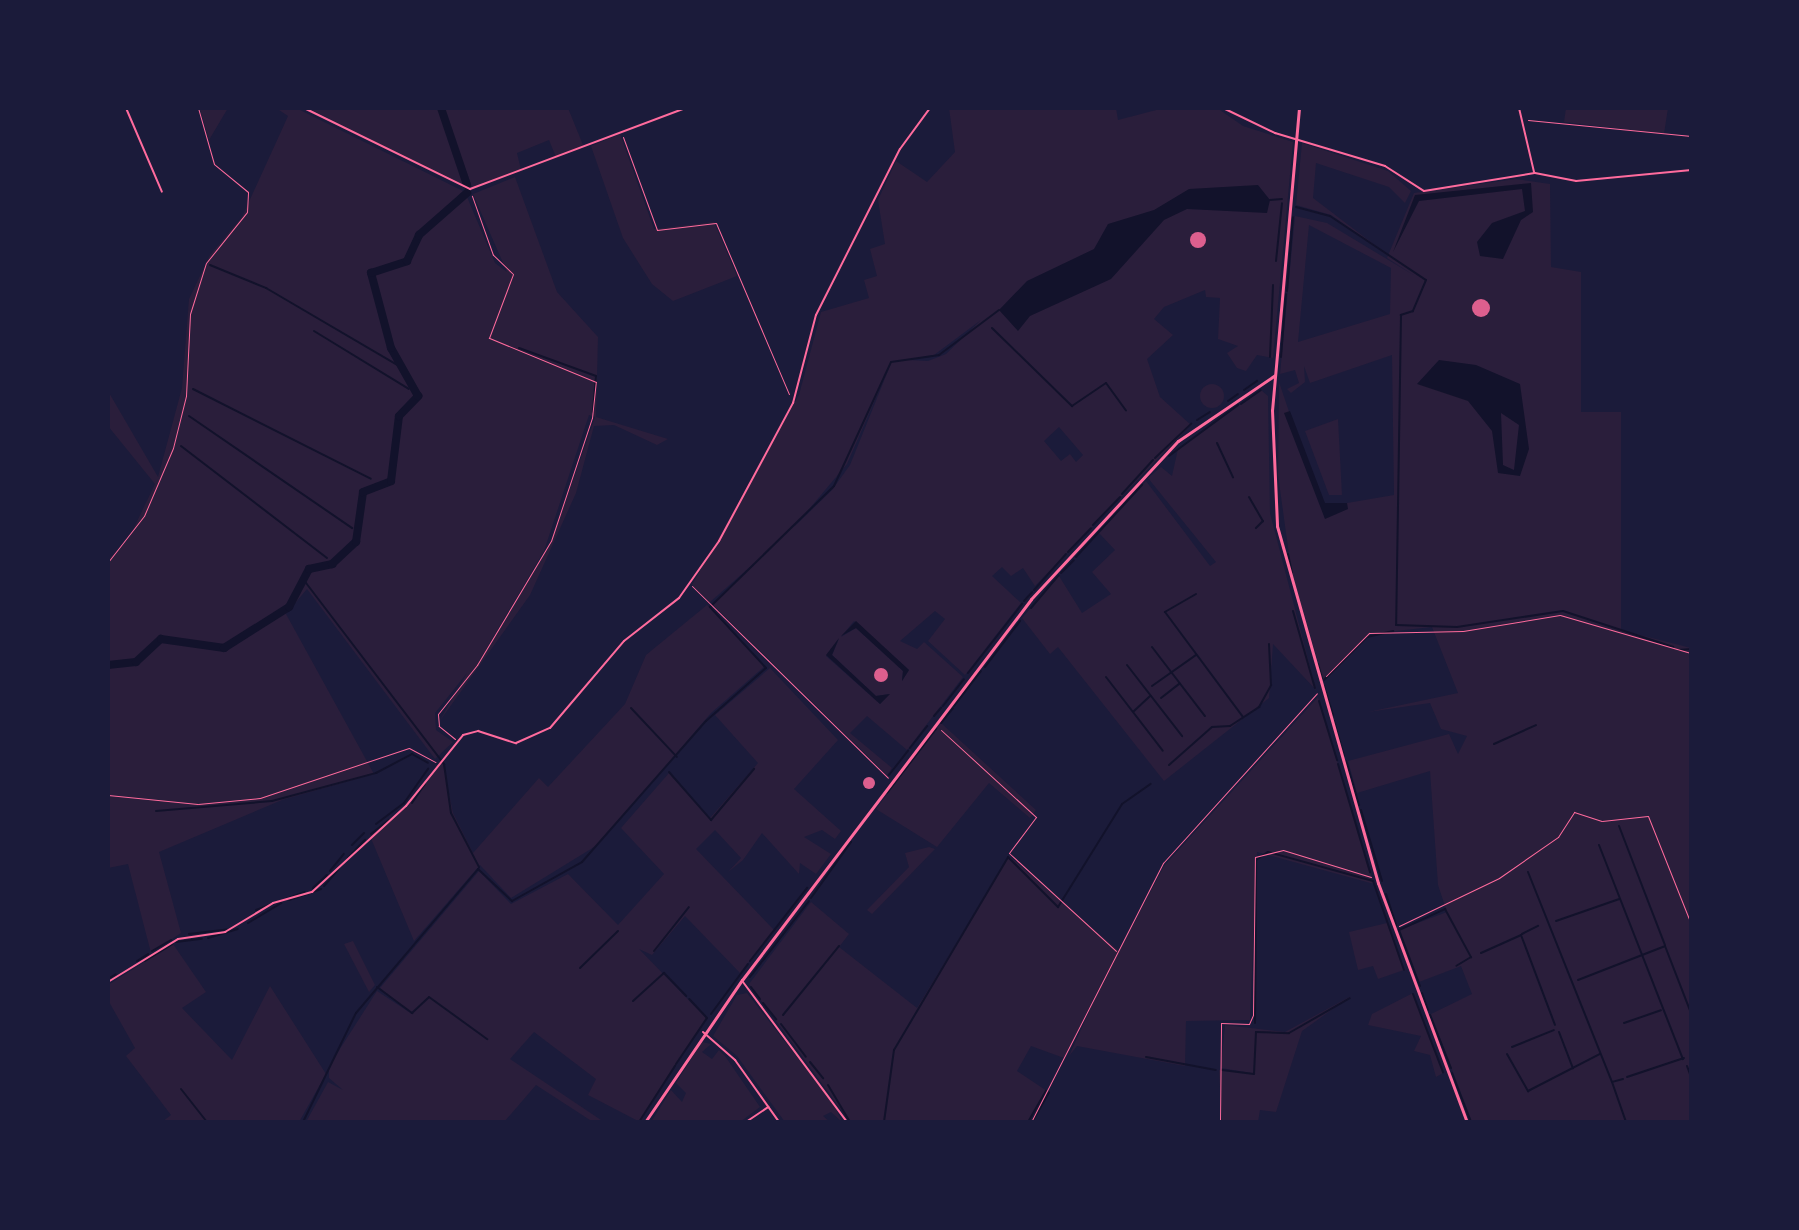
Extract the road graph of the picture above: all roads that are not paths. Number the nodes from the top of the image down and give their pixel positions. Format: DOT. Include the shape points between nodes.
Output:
graph roads {
  1 [pos="126,108"];
  2 [pos="304,108"];
  3 [pos="686,108"];
  4 [pos="930,108"];
  5 [pos="1223,108"];
  6 [pos="1299,108"];
  7 [pos="1519,108"];
  8 [pos="1297,138"];
  9 [pos="1691,170"];
  10 [pos="1535,173"];
  11 [pos="162,192"];
  12 [pos="1275,375"];
  13 [pos="742,980"];
  14 [pos="108,982"];
  15 [pos="703,1032"];
  16 [pos="768,1107"];
  17 [pos="645,1122"];
  18 [pos="746,1122"];
  19 [pos="779,1122"];
  20 [pos="847,1122"];
  21 [pos="1467,1122"];
  1 -- 11 [label="street"];
  2 -- 3 [label="street" via="468,189"];
  4 -- 14 [label="street" via="900,149 816,315 793,403 690,584 624,641 558,723 516,743 473,730 457,741 406,806 312,892 273,903 225,932 178,939"];
  5 -- 8 [label="street"];
  6 -- 8 [label="street"];
  7 -- 10 [label="street"];
  8 -- 10 [label="street" via="1385,166 1418,190"];
  8 -- 12 [label="street"];
  9 -- 10 [label="street" via="1576,181"];
  12 -- 13 [label="street" via="1178,441 1031,599"];
  12 -- 21 [label="street" via="1277,526 1377,879"];
  13 -- 15 [label="street"];
  13 -- 20 [label="street"];
  15 -- 16 [label="street" via="735,1060"];
  15 -- 17 [label="street"];
  16 -- 18 [label="street"];
  16 -- 19 [label="street"];
}
